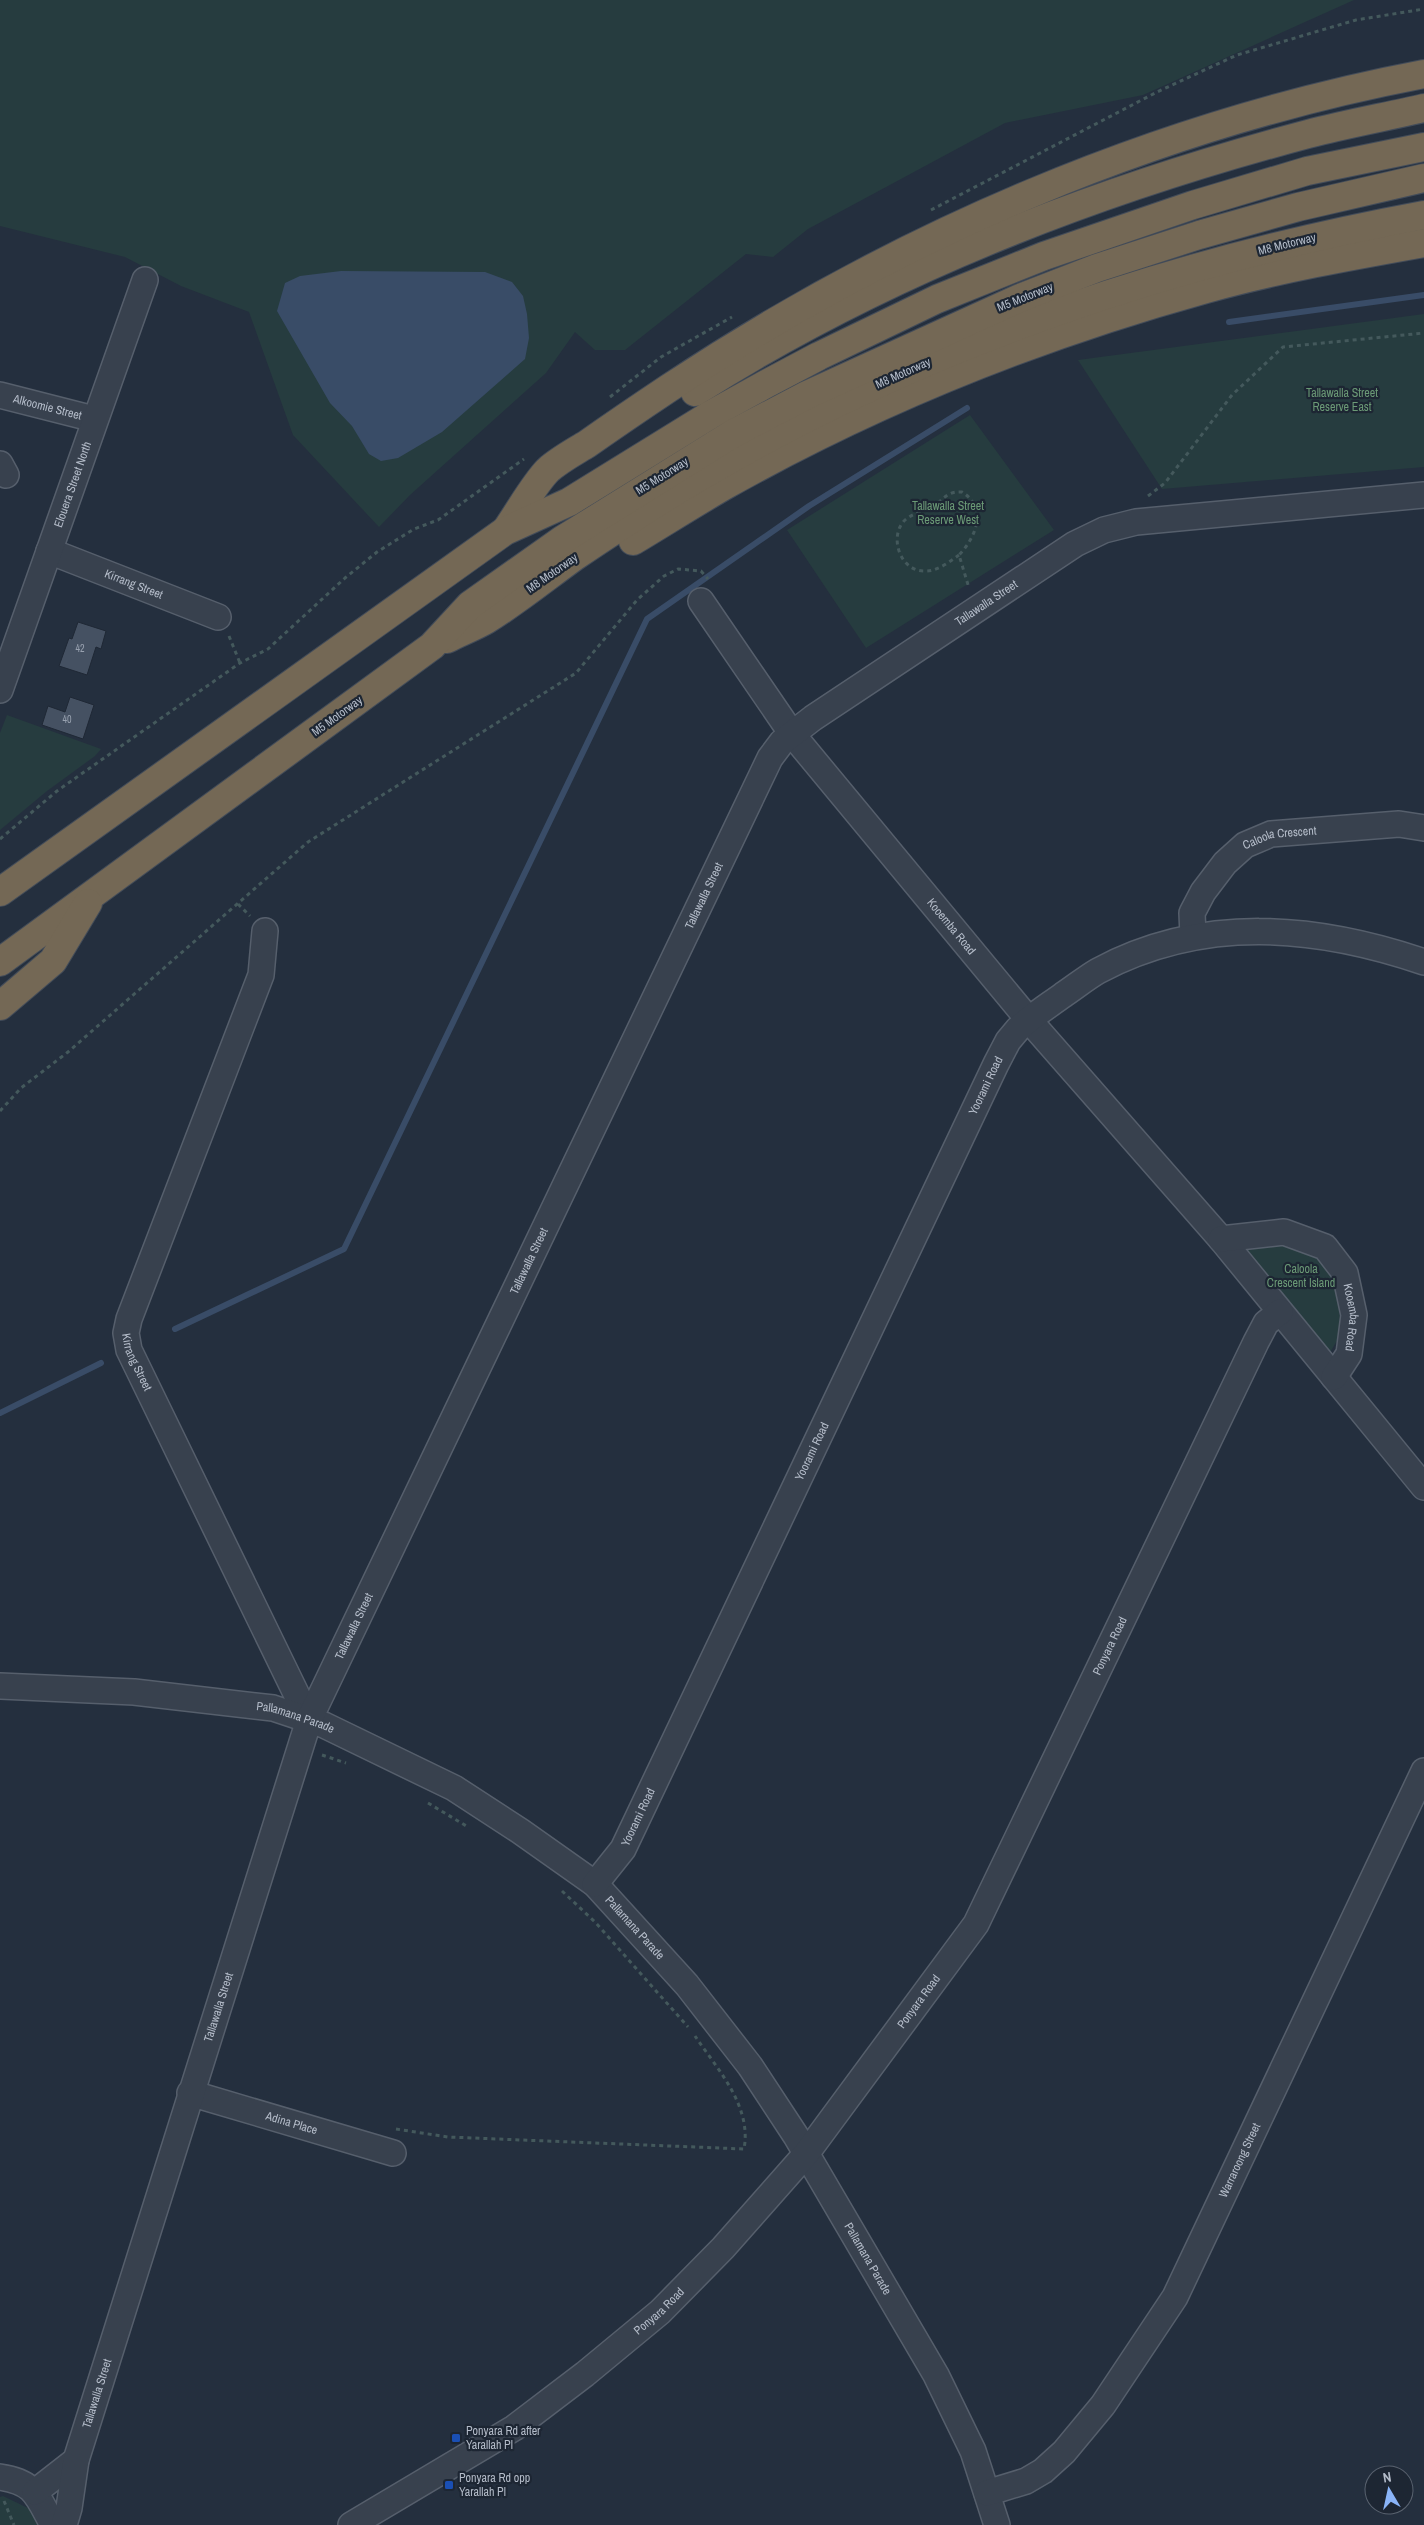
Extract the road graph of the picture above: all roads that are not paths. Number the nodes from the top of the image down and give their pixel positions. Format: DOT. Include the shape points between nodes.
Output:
graph roads {
  1 [pos="1424,74"];
  2 [pos="1424,108"];
  3 [pos="1424,147"];
  4 [pos="1424,178"];
  5 [pos="1424,214"];
  6 [pos="1424,243"];
  7 [pos="145,280"];
  8 [pos="0,395"];
  9 [pos="94,418"];
  10 [pos="1424,495"];
  11 [pos="505,531"];
  12 [pos="49,551"];
  13 [pos="704,589"];
  14 [pos="218,617"];
  15 [pos="432,646"];
  16 [pos="0,690"];
  17 [pos="792,734"];
  18 [pos="1424,828"];
  19 [pos="6,885"];
  20 [pos="94,893"];
  21 [pos="265,931"];
  22 [pos="1193,936"];
  23 [pos="0,962"];
  24 [pos="1424,962"];
  25 [pos="0,1006"];
  26 [pos="1028,1019"];
  27 [pos="1221,1239"];
  28 [pos="1280,1312"];
  29 [pos="1334,1377"];
  30 [pos="1424,1487"];
  31 [pos="0,1686"];
  32 [pos="309,1720"];
  33 [pos="1424,1771"];
  34 [pos="595,1884"];
  35 [pos="190,2093"];
  36 [pos="390,2152"];
  37 [pos="806,2154"];
  38 [pos="76,2460"];
  39 [pos="1,2488"];
  40 [pos="35,2492"];
  41 [pos="987,2493"];
  42 [pos="53,2525"];
  43 [pos="64,2525"];
  44 [pos="351,2525"];
  45 [pos="997,2525"];
  1 -- 11 [label="highway" via="1317,98 1210,129 1099,167 989,213 883,263 726,350 547,471"];
  2 -- 11 [label="highway" via="1310,133 1071,207 875,291 706,385 616,442 556,482"];
  3 -- 11 [label="highway" via="1307,171 1194,205 1044,256 937,299 781,376 710,415 569,502"];
  4 -- 15 [label="highway, M5 Motorway" via="1298,207 1097,268 1020,298 807,394 734,433 562,540 470,605"];
  5 -- 15 [label="highway, M8 Motorway" via="1308,238 1185,270 1050,313 948,353 865,390 716,467 577,555 486,620"];
  6 -- 15 [label="highway" via="1326,261 1207,289 1084,328 965,371 854,420 725,486 578,575 496,631"];
  7 -- 9 [label="street, Elouera Street North"];
  8 -- 9 [label="street, Alkoomie Street"];
  9 -- 12 [label="street, Elouera Street North"];
  10 -- 17 [label="street, Tallawalla Street" via="1136,522 1104,530 1075,544"];
  11 -- 19 [label="highway"];
  12 -- 14 [label="street, Kirrang Street"];
  12 -- 16 [label="street, Elouera Street North"];
  13 -- 17 [label="street, Kooemba Road"];
  15 -- 20 [label="highway, M5 Motorway"];
  17 -- 26 [label="street, Kooemba Road"];
  17 -- 32 [label="street, Tallawalla Street" via="770,758"];
  18 -- 22 [label="street, Caloola Crescent" via="1399,824 1271,834 1245,845 1225,863 1203,892 1192,913"];
  20 -- 23 [label="highway, M5 Motorway"];
  20 -- 25 [label="highway" via="53,961"];
  21 -- 32 [label="street, Kirrang Street" via="260,976 126,1333 129,1350"];
  22 -- 24 [label="street" via="1236,931 1300,932 1361,944"];
  22 -- 26 [label="street" via="1097,972"];
  26 -- 27 [label="street, Kooemba Road"];
  26 -- 34 [label="street, Yoorami Road" via="1008,1041 1000,1056 623,1849"];
  27 -- 28 [label="street, Kooemba Road"];
  27 -- 29 [label="street, Kooemba Road" via="1284,1232 1325,1247 1345,1273 1354,1315 1348,1354"];
  28 -- 29 [label="street, Kooemba Road"];
  28 -- 37 [label="street, Ponyara Road" via="1266,1323 1256,1342 976,1924"];
  29 -- 30 [label="street, Kooemba Road"];
  31 -- 32 [label="street, Pallamana Parade" via="134,1692 273,1708"];
  32 -- 34 [label="street, Pallamana Parade" via="454,1788"];
  32 -- 35 [label="street, Tallawalla Street"];
  33 -- 41 [label="street, Warraroong Street" via="1175,2297 1103,2405 1064,2452 1026,2481"];
  34 -- 37 [label="street, Pallamana Parade" via="687,1985 750,2066"];
  35 -- 36 [label="street, Adina Place"];
  35 -- 38 [label="street, Tallawalla Street"];
  37 -- 41 [label="street, Pallamana Parade" via="936,2375 973,2451"];
  37 -- 44 [label="street, Ponyara Road" via="723,2248 660,2312 584,2374 514,2428"];
  38 -- 40 [label="street"];
  38 -- 43 [label="street, Tallawalla Street"];
  39 -- 40 [label="street" via="19,2480"];
  40 -- 42 [label="street"];
  41 -- 45 [label="street, Pallamana Parade"];
}
